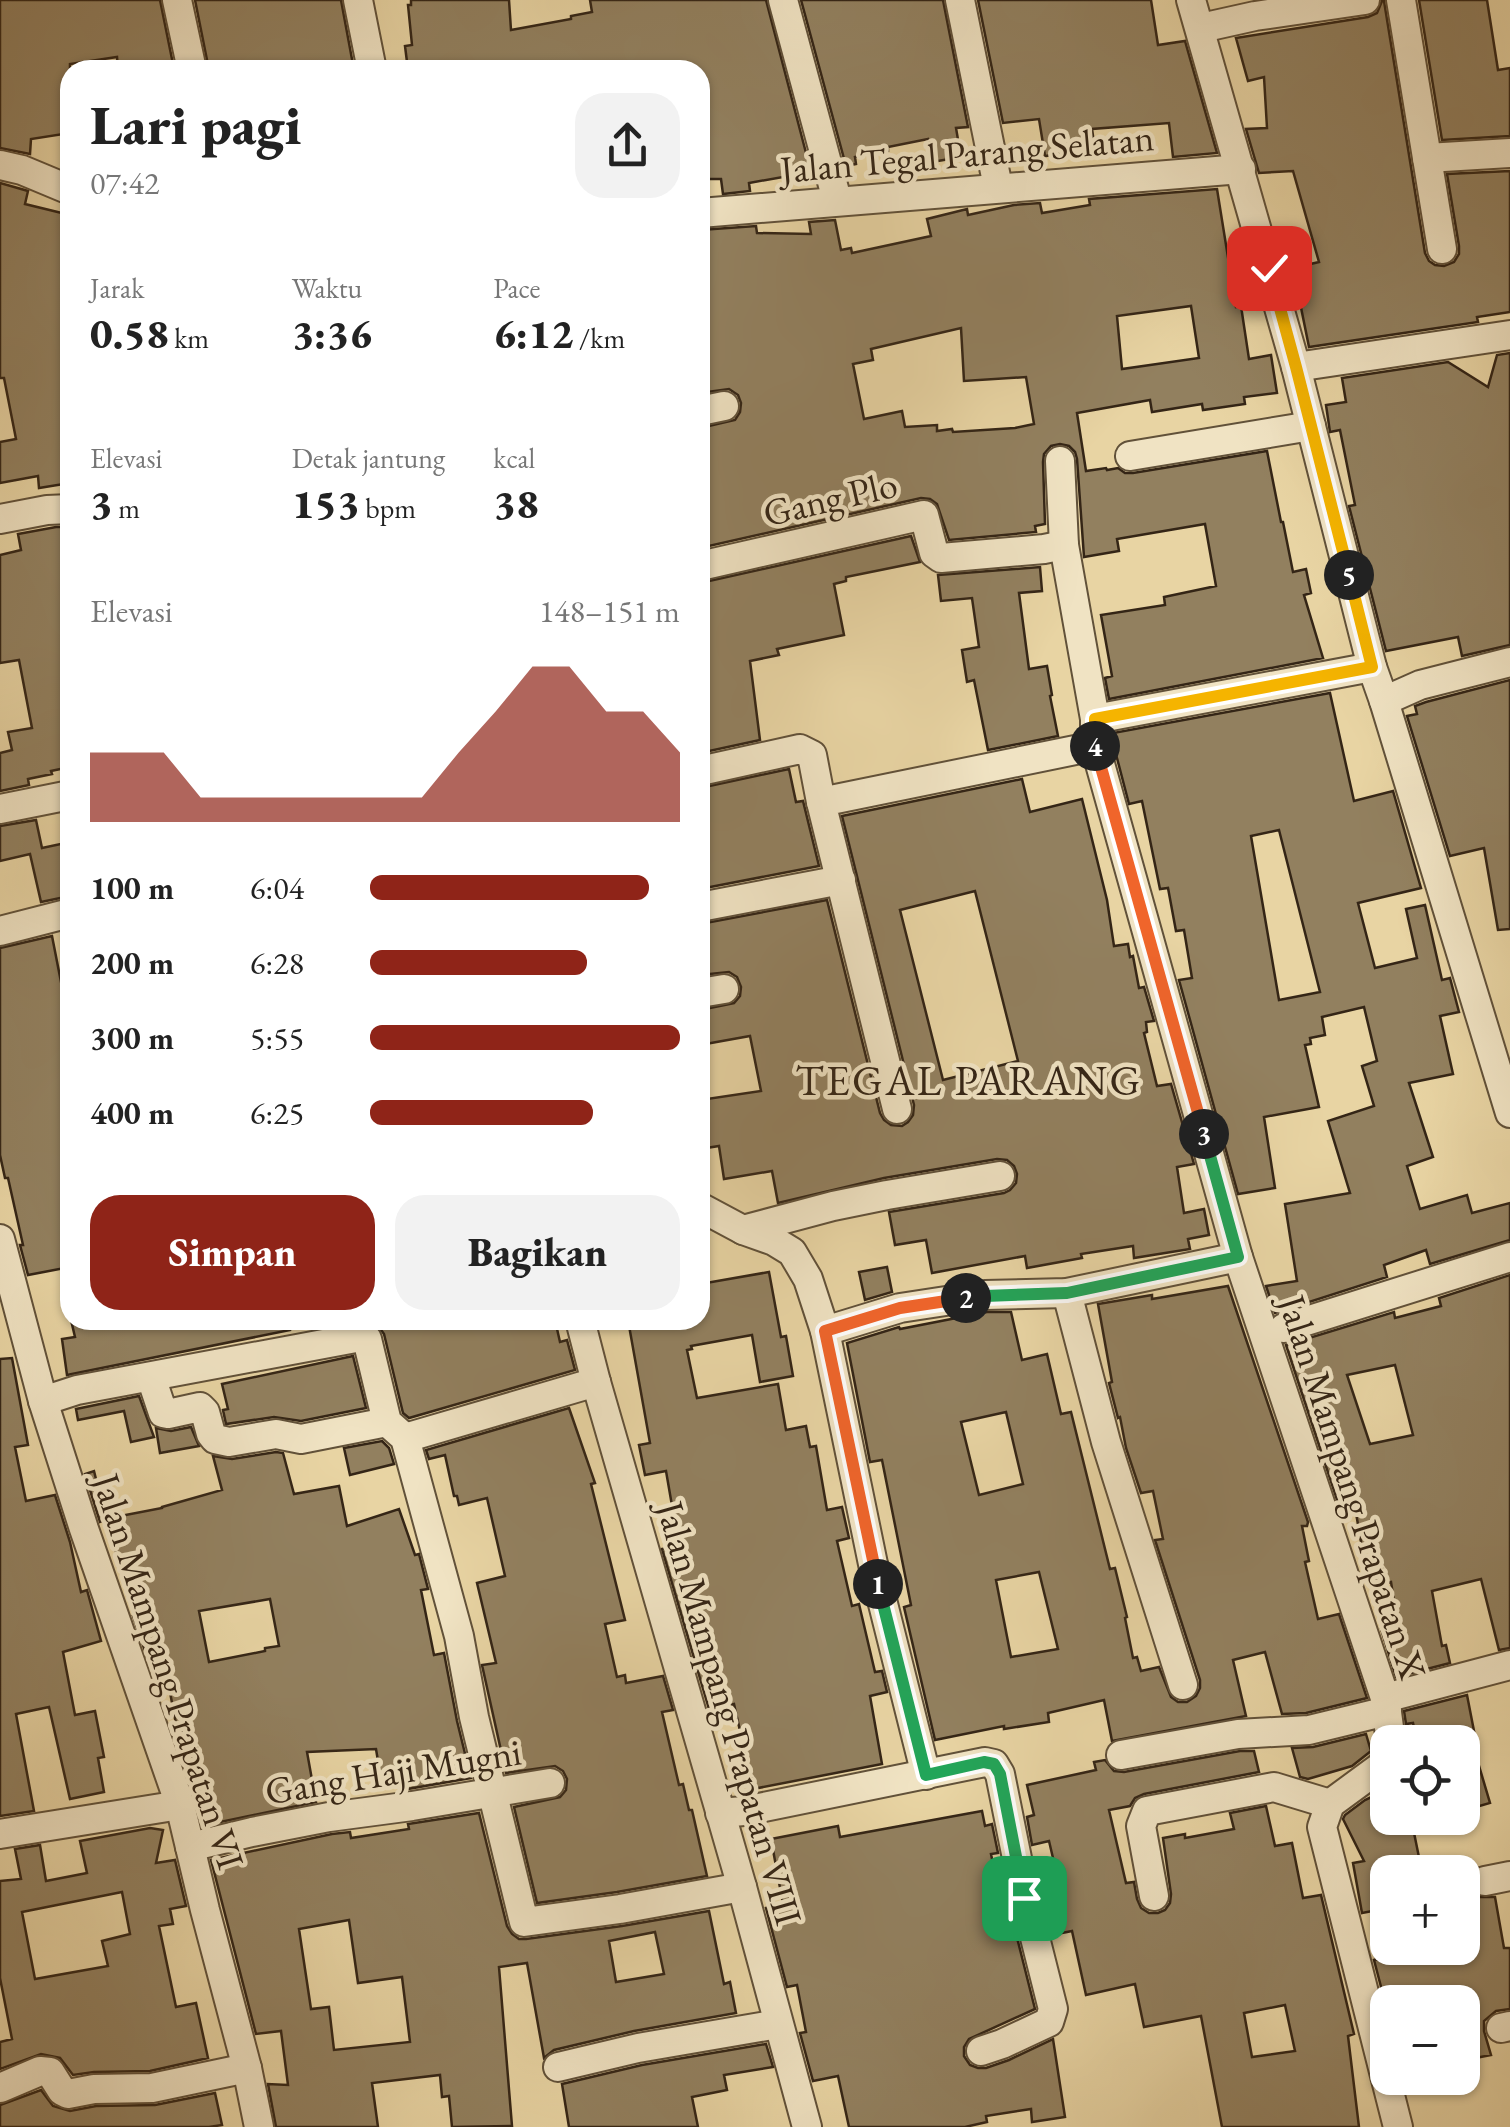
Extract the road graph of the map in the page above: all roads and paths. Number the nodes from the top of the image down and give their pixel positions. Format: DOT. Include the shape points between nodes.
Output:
graph roads {
  1 [pos="177,0"];
  2 [pos="358,0"];
  3 [pos="782,0"];
  4 [pos="960,0"];
  5 [pos="1191,0"];
  6 [pos="1365,0"];
  7 [pos="1401,0"];
  8 [pos="1201,28"];
  9 [pos="190,60"];
  10 [pos="370,60"];
  11 [pos="1510,152"];
  12 [pos="1427,158"];
  13 [pos="0,165"];
  14 [pos="1241,169"];
  15 [pos="60,186"];
  16 [pos="998,187"];
  17 [pos="838,200"];
  18 [pos="710,211"];
  19 [pos="1442,250"];
  20 [pos="1510,335"];
  21 [pos="1296,367"];
  22 [pos="1311,426"];
  23 [pos="1130,456"];
  24 [pos="1060,461"];
  25 [pos="60,509"];
  26 [pos="0,519"];
  27 [pos="1064,545"];
  28 [pos="710,564"];
  29 [pos="1510,662"];
  30 [pos="1372,667"];
  31 [pos="1384,701"];
  32 [pos="1095,733"];
  33 [pos="710,769"];
  34 [pos="60,797"];
  35 [pos="821,802"];
  36 [pos="0,809"];
  37 [pos="841,880"];
  38 [pos="710,906"];
  39 [pos="60,916"];
  40 [pos="0,931"];
  41 [pos="897,1109"];
  42 [pos="1510,1113"];
  43 [pos="1000,1176"];
  44 [pos="710,1212"];
  45 [pos="742,1230"];
  46 [pos="0,1239"];
  47 [pos="1238,1257"];
  48 [pos="1510,1257"];
  49 [pos="1067,1293"];
  50 [pos="10,1320"];
  51 [pos="1284,1328"];
  52 [pos="583,1330"];
  53 [pos="825,1331"];
  54 [pos="151,1377"];
  55 [pos="596,1382"];
  56 [pos="43,1401"];
  57 [pos="396,1430"];
  58 [pos="1510,1664"];
  59 [pos="1183,1685"];
  60 [pos="1386,1704"];
  61 [pos="1389,1725"];
  62 [pos="1120,1755"];
  63 [pos="926,1775"];
  64 [pos="1370,1775"];
  65 [pos="550,1783"];
  66 [pos="492,1792"];
  67 [pos="1330,1804"];
  68 [pos="180,1805"];
  69 [pos="720,1814"];
  70 [pos="0,1834"];
  71 [pos="190,1847"];
  72 [pos="742,1887"];
  73 [pos="1154,1896"];
  74 [pos="778,2024"];
  75 [pos="981,2051"];
  76 [pos="558,2067"];
  77 [pos="247,2068"];
  78 [pos="0,2088"];
  79 [pos="259,2127"];
  80 [pos="808,2127"];
  81 [pos="1398,2127"];
  1 -- 9 [label="street"];
  2 -- 10 [label="street"];
  3 -- 17 [label="street"];
  4 -- 16 [label="street"];
  5 -- 8 [label="street"];
  6 -- 8 [label="street"];
  7 -- 12 [label="street"];
  8 -- 14 [label="street"];
  11 -- 12 [label="street"];
  12 -- 19 [label="street"];
  13 -- 15 [label="street"];
  14 -- 16 [label="street, Jalan Tegal Parang Selatan"];
  14 -- 21 [label="street"];
  16 -- 17 [label="street, Jalan Tegal Parang Selatan"];
  17 -- 18 [label="street, Jalan Tegal Parang Selatan"];
  20 -- 21 [label="street"];
  21 -- 22 [label="street"];
  22 -- 23 [label="street"];
  22 -- 30 [label="street"];
  24 -- 27 [label="street, Jalan Mampang Prapatan X"];
  25 -- 26 [label="street"];
  27 -- 28 [label="street, Gang Plo" via="941,558 924,515"];
  27 -- 32 [label="street, Jalan Mampang Prapatan X"];
  29 -- 31 [label="street"];
  30 -- 31 [label="street"];
  30 -- 32 [label="street"];
  31 -- 42 [label="street"];
  32 -- 35 [label="street"];
  32 -- 47 [label="street, Jalan Mampang Prapatan X"];
  33 -- 35 [label="street" via="800,749 812,755"];
  34 -- 36 [label="street"];
  35 -- 37 [label="street"];
  37 -- 38 [label="street"];
  37 -- 41 [label="street"];
  39 -- 40 [label="street"];
  43 -- 45 [label="street" via="851,1202"];
  44 -- 45 [label="street"];
  45 -- 53 [label="street" via="792,1252"];
  46 -- 50 [label="street, Jalan Mampang Prapatan VI"];
  47 -- 49 [label="street, Jalan Mampang Prapatan X"];
  47 -- 60 [label="street, Jalan Mampang Prapatan X"];
  48 -- 51 [label="street"];
  49 -- 53 [label="street, Jalan Mampang Prapatan X" via="900,1308"];
  49 -- 59 [label="street"];
  50 -- 56 [label="street, Jalan Mampang Prapatan VI"];
  52 -- 55 [label="street, Jalan Mampang Prapatan VIII"];
  53 -- 63 [label="street"];
  54 -- 56 [label="street"];
  54 -- 57 [label="street" via="163,1413 200,1407 218,1440"];
  54 -- 57 [label="street" via="365,1337"];
  55 -- 57 [label="street"];
  55 -- 69 [label="street, Jalan Mampang Prapatan VIII"];
  56 -- 68 [label="street, Jalan Mampang Prapatan VI"];
  57 -- 66 [label="street" via="459,1636"];
  58 -- 60 [label="street"];
  60 -- 61 [label="street, Jalan Mampang Prapatan X"];
  60 -- 62 [label="street" via="1309,1730 1238,1734"];
  63 -- 69 [label="street"];
  63 -- 75 [label="street" via="984,1762 1000,1774 1053,2009 1040,2028"];
  64 -- 67 [label="street"];
  65 -- 66 [label="street, Gang Haji Mugni"];
  66 -- 71 [label="street, Gang Haji Mugni"];
  66 -- 72 [label="street" via="524,1922"];
  67 -- 73 [label="street" via="1274,1787 1147,1810 1141,1826"];
  67 -- 81 [label="street" via="1322,1828"];
  68 -- 70 [label="street"];
  68 -- 71 [label="street, Jalan Mampang Prapatan VI"];
  69 -- 72 [label="street, Jalan Mampang Prapatan VIII"];
  71 -- 77 [label="street, Jalan Mampang Prapatan VI"];
  72 -- 74 [label="street, Jalan Mampang Prapatan VIII"];
  74 -- 76 [label="street"];
  74 -- 80 [label="street, Jalan Mampang Prapatan VIII"];
  77 -- 78 [label="street" via="152,2088 68,2094 46,2070"];
  77 -- 79 [label="street, Jalan Mampang Prapatan VI"];
}
